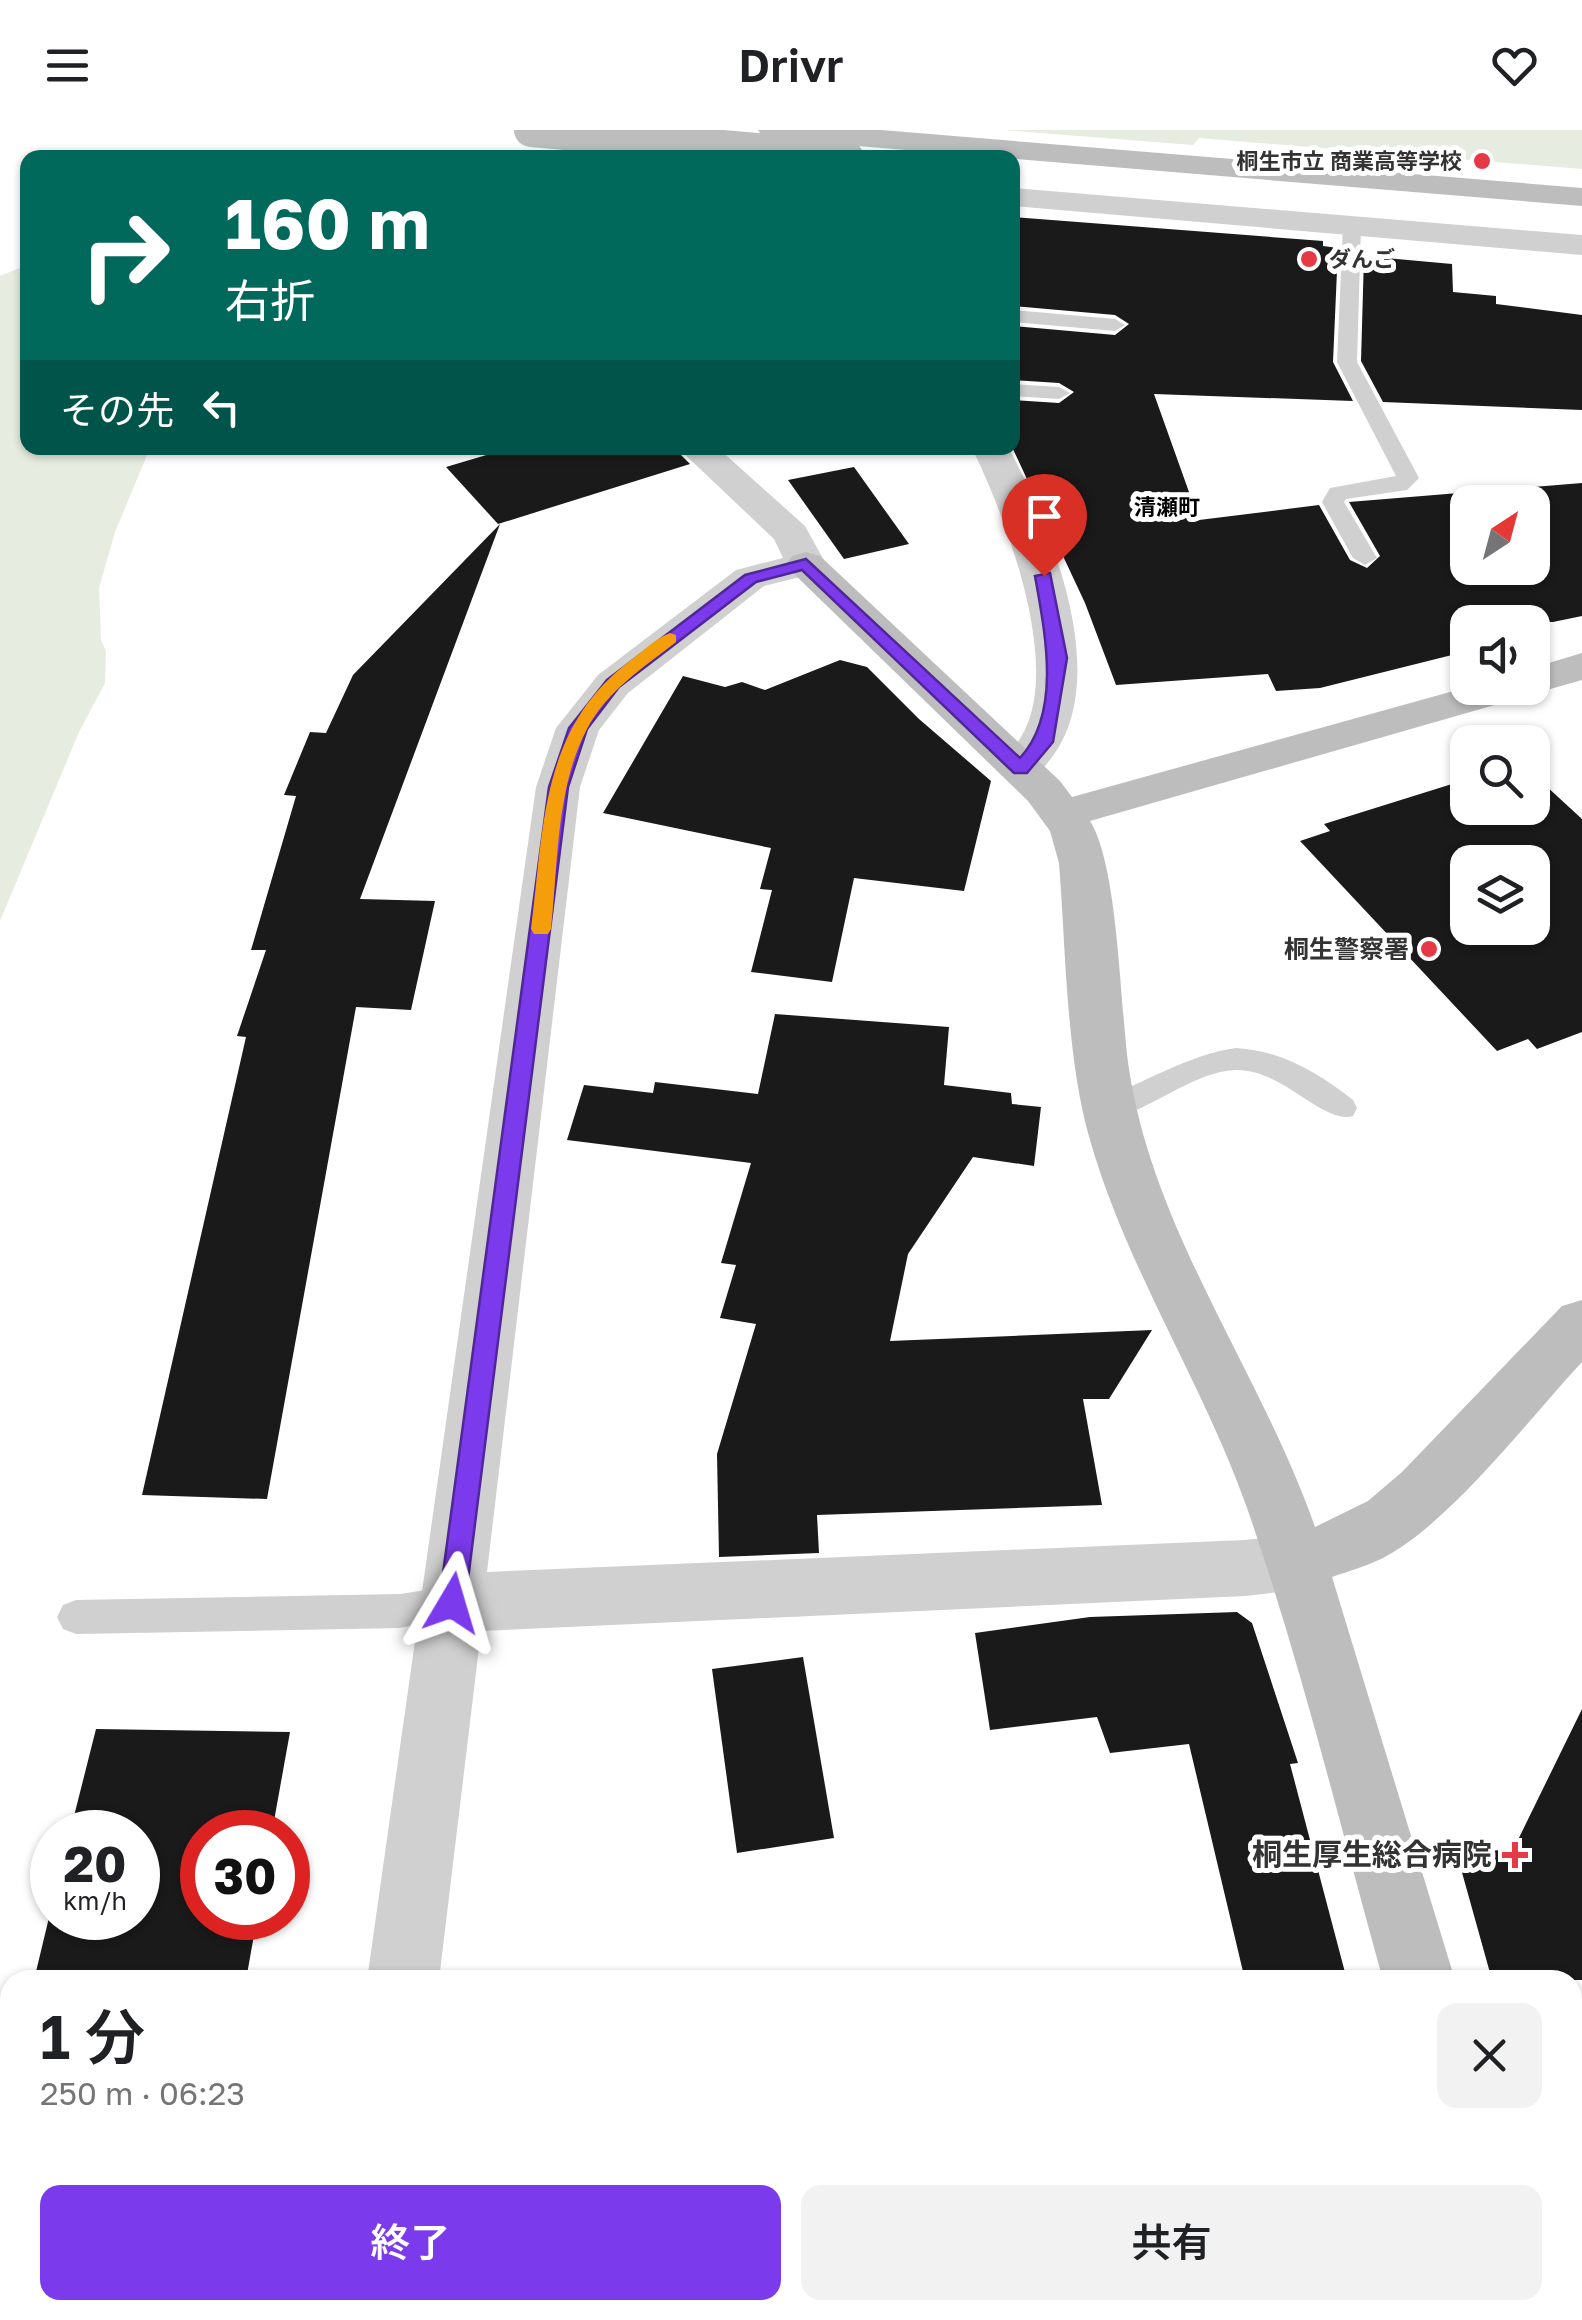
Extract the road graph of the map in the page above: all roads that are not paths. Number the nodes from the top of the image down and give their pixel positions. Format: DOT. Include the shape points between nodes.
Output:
graph roads {
  1 [pos="532,130"];
  2 [pos="773,130"];
  3 [pos="757,150"];
  4 [pos="1011,150"];
  5 [pos="1020,151"];
  6 [pos="1020,173"];
  7 [pos="1020,198"];
  8 [pos="1582,198"];
  9 [pos="1582,220"];
  10 [pos="1352,226"];
  11 [pos="1582,245"];
  12 [pos="1020,317"];
  13 [pos="1115,325"];
  14 [pos="1020,391"];
  15 [pos="1058,393"];
  16 [pos="704,455"];
  17 [pos="994,455"];
  18 [pos="1365,558"];
  19 [pos="806,564"];
  20 [pos="1582,666"];
  21 [pos="1550,676"];
  22 [pos="1452,705"];
  23 [pos="1020,768"];
  24 [pos="1064,814"];
  25 [pos="1109,1107"];
  26 [pos="1342,1108"];
  27 [pos="1582,1323"];
  28 [pos="1297,1562"];
  29 [pos="452,1603"];
  30 [pos="76,1617"];
  31 [pos="404,1970"];
  32 [pos="1417,1970"];
  1 -- 3 [label="street, bridge"];
  2 -- 4 [label="street"];
  5 -- 8 [label="street"];
  6 -- 9 [label="street"];
  7 -- 10 [label="street"];
  10 -- 11 [label="street"];
  10 -- 18 [label="lane" via="1347,362 1408,478 1338,493 1333,502"];
  12 -- 13 [label="lane"];
  14 -- 15 [label="lane"];
  16 -- 19 [label="street" via="792,534"];
  17 -- 23 [label="street" via="1044,576 1058,658 1044,742"];
  19 -- 23 [label="street"];
  19 -- 29 [label="street" via="750,578 638,662 596,702 568,750"];
  20 -- 21 [label="street"];
  22 -- 24 [label="street"];
  23 -- 24 [label="street"];
  24 -- 25 [label="street" via="1082,863"];
  25 -- 26 [label="lane" via="1134,1102 1196,1069 1251,1060 1299,1074"];
  25 -- 28 [label="street" via="1141,1208"];
  27 -- 28 [label="street" via="1424,1491 1361,1538"];
  28 -- 29 [label="street"];
  28 -- 32 [label="street"];
  29 -- 30 [label="lane" via="400,1611"];
  29 -- 31 [label="street"];
}
